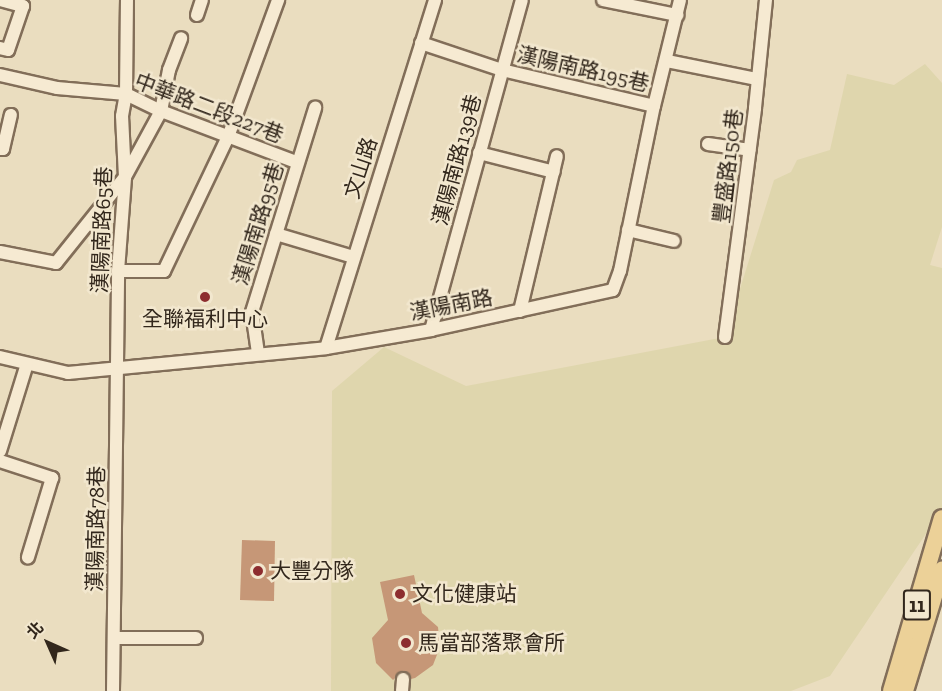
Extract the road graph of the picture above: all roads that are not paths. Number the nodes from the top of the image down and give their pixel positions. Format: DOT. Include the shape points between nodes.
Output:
graph roads {
  1 [pos="0,0"];
  2 [pos="202,0"];
  3 [pos="278,0"];
  4 [pos="435,0"];
  5 [pos="522,0"];
  6 [pos="603,0"];
  7 [pos="680,0"];
  8 [pos="766,0"];
  9 [pos="127,2"];
  10 [pos="197,15"];
  11 [pos="677,15"];
  12 [pos="181,38"];
  13 [pos="421,43"];
  14 [pos="0,48"];
  15 [pos="667,61"];
  16 [pos="502,70"];
  17 [pos="0,75"];
  18 [pos="757,79"];
  19 [pos="126,94"];
  20 [pos="654,106"];
  21 [pos="315,108"];
  22 [pos="161,111"];
  23 [pos="11,116"];
  24 [pos="228,137"];
  25 [pos="708,144"];
  26 [pos="0,149"];
  27 [pos="750,150"];
  28 [pos="479,153"];
  29 [pos="557,156"];
  30 [pos="296,162"];
  31 [pos="554,172"];
  32 [pos="125,177"];
  33 [pos="628,230"];
  34 [pos="276,234"];
  35 [pos="674,241"];
  36 [pos="0,252"];
  37 [pos="353,257"];
  38 [pos="118,271"];
  39 [pos="520,311"];
  40 [pos="431,330"];
  41 [pos="725,337"];
  42 [pos="326,348"];
  43 [pos="258,352"];
  44 [pos="0,357"];
  45 [pos="27,364"];
  46 [pos="118,367"];
  47 [pos="0,451"];
  48 [pos="0,461"];
  49 [pos="942,518"];
  50 [pos="28,557"];
  51 [pos="942,570"];
  52 [pos="114,638"];
  53 [pos="196,638"];
  54 [pos="113,691"];
  55 [pos="891,691"];
  56 [pos="905,691"];
  1 -- 14 [label="street" via="24,6 8,50"];
  2 -- 10 [label="street"];
  3 -- 24 [label="street"];
  4 -- 13 [label="street, 文山路"];
  5 -- 16 [label="street, 漢陽南路139巷"];
  6 -- 11 [label="street"];
  7 -- 11 [label="street, 漢陽南路"];
  8 -- 18 [label="street, 豐盛路150巷"];
  9 -- 19 [label="street, 漢陽南路65巷"];
  11 -- 15 [label="street, 漢陽南路"];
  12 -- 22 [label="street" via="169,70"];
  13 -- 16 [label="street, 漢陽南路195巷"];
  13 -- 37 [label="street, 文山路"];
  15 -- 18 [label="street"];
  15 -- 20 [label="street, 漢陽南路"];
  16 -- 20 [label="street, 漢陽南路195巷"];
  16 -- 28 [label="street, 漢陽南路139巷"];
  17 -- 19 [label="street, 中華路二段227巷" via="57,88"];
  18 -- 27 [label="street, 豐盛路150巷"];
  19 -- 22 [label="street, 中華路二段227巷"];
  19 -- 32 [label="street, 漢陽南路65巷" via="122,116"];
  20 -- 33 [label="street, 漢陽南路"];
  21 -- 30 [label="street, 漢陽南路95巷"];
  22 -- 24 [label="street, 中華路二段227巷"];
  22 -- 32 [label="street"];
  23 -- 26 [label="street"];
  24 -- 30 [label="street, 中華路二段227巷"];
  24 -- 38 [label="street" via="164,271"];
  25 -- 27 [label="street"];
  27 -- 41 [label="street, 豐盛路150巷"];
  28 -- 31 [label="street"];
  28 -- 40 [label="street, 漢陽南路139巷"];
  29 -- 31 [label="street"];
  30 -- 34 [label="street, 漢陽南路95巷"];
  31 -- 39 [label="street"];
  32 -- 36 [label="street" via="56,264"];
  32 -- 38 [label="street, 漢陽南路65巷"];
  33 -- 35 [label="street"];
  33 -- 39 [label="street, 漢陽南路" via="613,291"];
  34 -- 37 [label="street"];
  34 -- 43 [label="street, 漢陽南路95巷" via="252,312"];
  37 -- 42 [label="street, 文山路"];
  38 -- 46 [label="street, 漢陽南路65巷"];
  39 -- 40 [label="street, 漢陽南路"];
  40 -- 42 [label="street, 漢陽南路"];
  42 -- 43 [label="street, 漢陽南路"];
  43 -- 46 [label="street, 漢陽南路"];
  44 -- 45 [label="street, 漢陽南路"];
  45 -- 46 [label="street, 漢陽南路" via="68,372"];
  45 -- 47 [label="street"];
  46 -- 52 [label="street, 漢陽南路78巷"];
  48 -- 50 [label="street" via="52,478"];
  49 -- 55 [label="main road, 11"];
  51 -- 56 [label="main road, 11"];
  52 -- 53 [label="street"];
  52 -- 54 [label="street, 漢陽南路78巷"];
}
